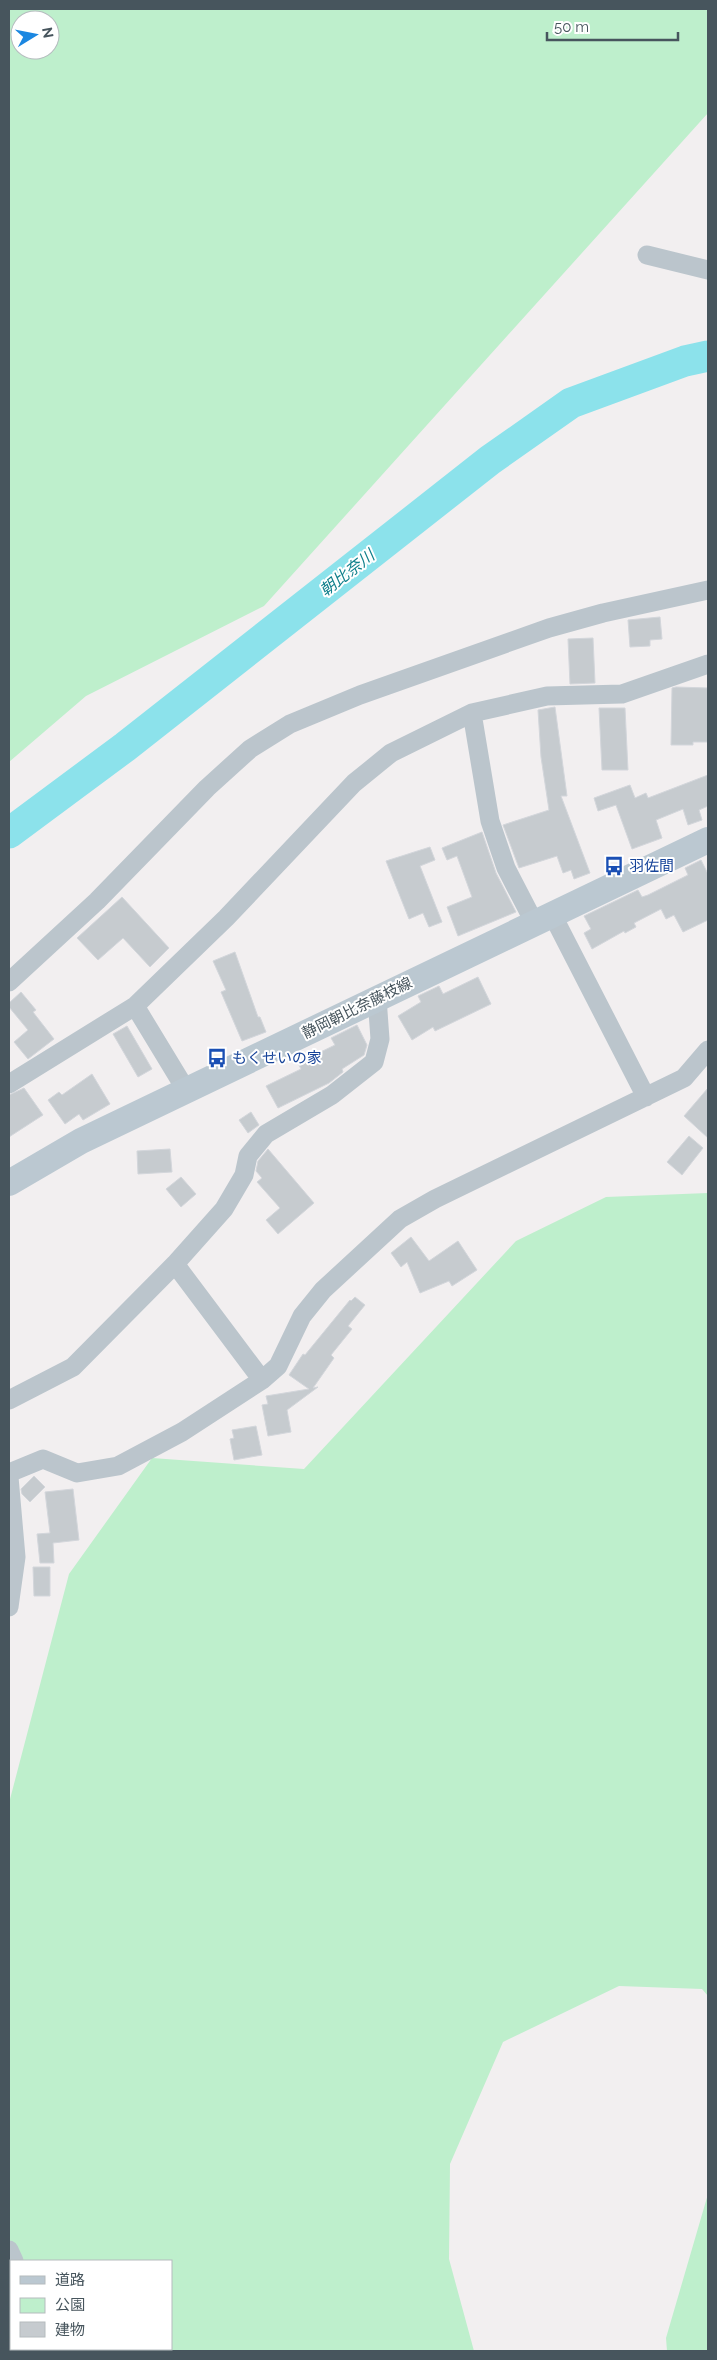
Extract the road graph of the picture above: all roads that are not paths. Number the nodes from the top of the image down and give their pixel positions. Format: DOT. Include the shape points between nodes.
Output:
graph roads {
  1 [pos="646,255"];
  2 [pos="708,270"];
  3 [pos="708,590"];
  4 [pos="708,664"];
  5 [pos="472,713"];
  6 [pos="708,840"];
  7 [pos="544,920"];
  8 [pos="9,982"];
  9 [pos="377,998"];
  10 [pos="136,1006"];
  11 [pos="708,1050"];
  12 [pos="9,1084"];
  13 [pos="186,1090"];
  14 [pos="646,1097"];
  15 [pos="9,1183"];
  16 [pos="175,1264"];
  17 [pos="262,1380"];
  18 [pos="9,1400"];
  19 [pos="9,1475"];
  20 [pos="9,1607"];
  1 -- 2 [label="street"];
  3 -- 8 [label="street" via="549,628 360,695 290,724 250,749 207,788 97,900"];
  4 -- 5 [label="street" via="622,694 547,696"];
  5 -- 7 [label="street" via="490,821 506,868"];
  5 -- 10 [label="street" via="391,753 354,783 226,918"];
  6 -- 7 [label="main road, 静岡朝比奈藤枝線"];
  7 -- 9 [label="main road, 静岡朝比奈藤枝線"];
  7 -- 14 [label="street"];
  9 -- 13 [label="main road, 静岡朝比奈藤枝線"];
  9 -- 16 [label="street" via="380,1039 374,1062 332,1095 266,1134 248,1156 244,1176 224,1209"];
  10 -- 12 [label="street"];
  10 -- 13 [label="street"];
  11 -- 14 [label="street" via="684,1078"];
  13 -- 15 [label="main road, 静岡朝比奈藤枝線" via="81,1141"];
  14 -- 17 [label="street" via="400,1219 323,1290 302,1316 278,1366"];
  16 -- 17 [label="street"];
  16 -- 18 [label="street" via="73,1367"];
  17 -- 19 [label="street" via="182,1432 118,1466 77,1473 43,1459"];
  19 -- 20 [label="street" via="16,1556"];
}
